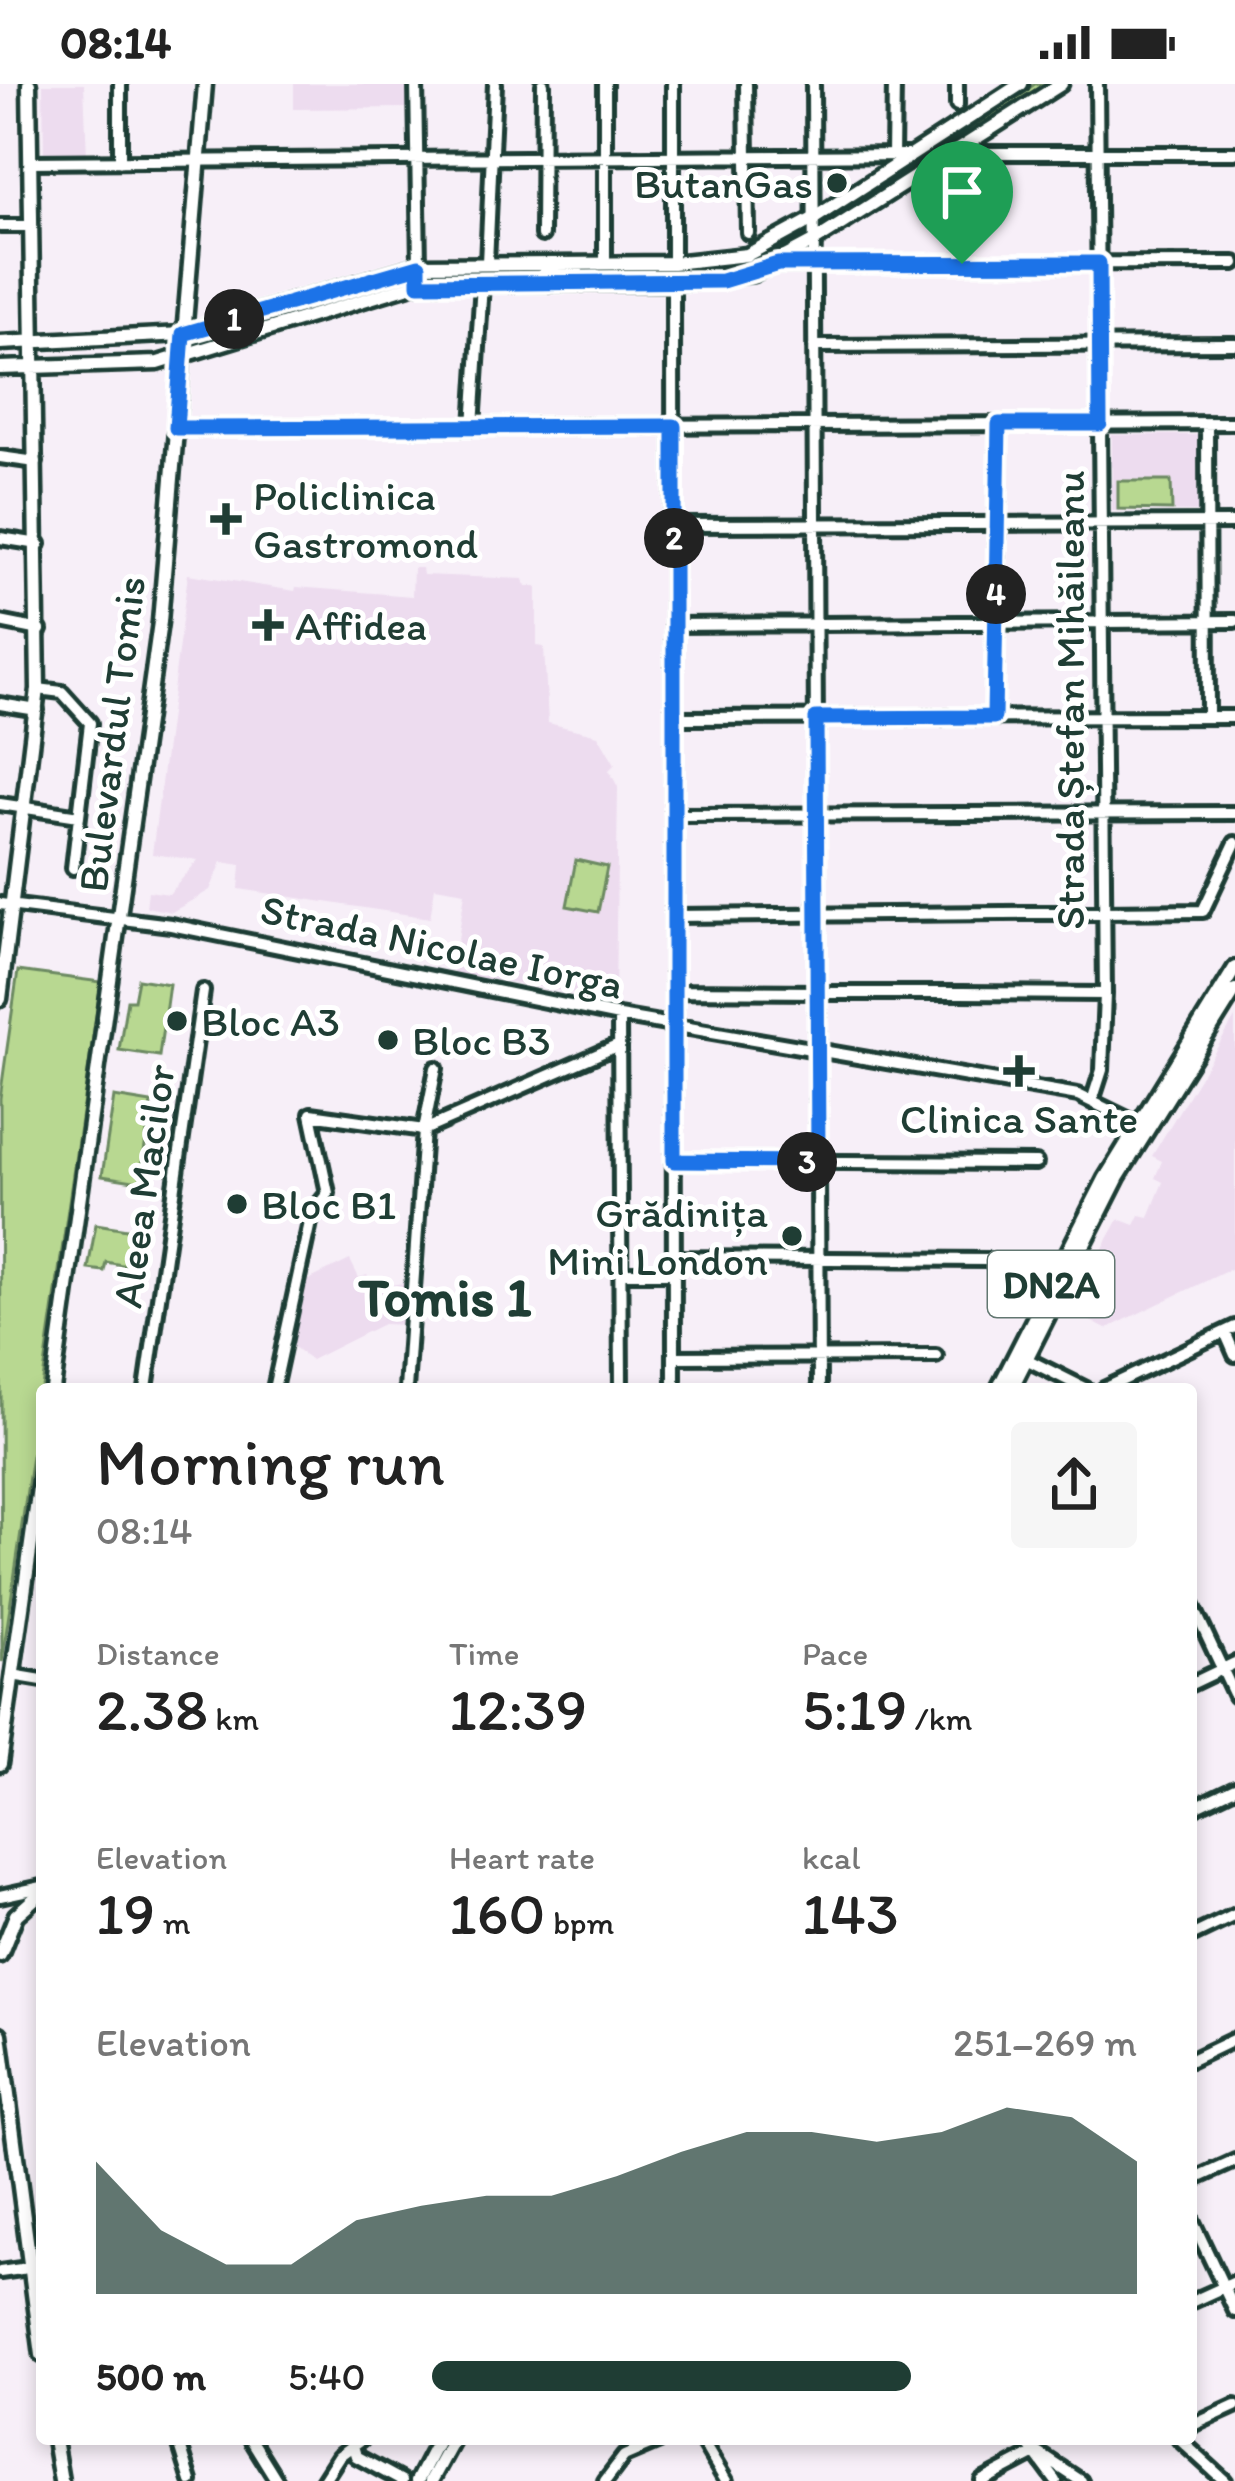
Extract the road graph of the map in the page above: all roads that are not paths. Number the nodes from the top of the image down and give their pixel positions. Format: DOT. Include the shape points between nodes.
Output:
graph roads {
  1 [pos="29,84"];
  2 [pos="120,84"];
  3 [pos="205,84"];
  4 [pos="416,84"];
  5 [pos="496,84"];
  6 [pos="542,84"];
  7 [pos="605,84"];
  8 [pos="673,84"];
  9 [pos="746,84"];
  10 [pos="813,84"];
  11 [pos="894,84"];
  12 [pos="957,84"];
  13 [pos="1022,84"];
  14 [pos="1061,84"];
  15 [pos="1097,84"];
  16 [pos="957,105"];
  17 [pos="953,153"];
  18 [pos="1098,153"];
  19 [pos="1235,153"];
  20 [pos="908,155"];
  21 [pos="893,156"];
  22 [pos="673,159"];
  23 [pos="747,159"];
  24 [pos="813,159"];
  25 [pos="417,160"];
  26 [pos="492,160"];
  27 [pos="542,160"];
  28 [pos="605,160"];
  29 [pos="30,162"];
  30 [pos="120,162"];
  31 [pos="199,162"];
  32 [pos="814,219"];
  33 [pos="0,226"];
  34 [pos="31,226"];
  35 [pos="748,233"];
  36 [pos="542,236"];
  37 [pos="813,242"];
  38 [pos="487,263"];
  39 [pos="609,263"];
  40 [pos="673,263"];
  41 [pos="1099,263"];
  42 [pos="1235,263"];
  43 [pos="778,264"];
  44 [pos="814,264"];
  45 [pos="419,266"];
  46 [pos="540,283"];
  47 [pos="674,283"];
  48 [pos="419,284"];
  49 [pos="482,284"];
  50 [pos="183,334"];
  51 [pos="0,343"];
  52 [pos="1235,344"];
  53 [pos="31,345"];
  54 [pos="1100,345"];
  55 [pos="814,346"];
  56 [pos="182,356"];
  57 [pos="0,368"];
  58 [pos="32,369"];
  59 [pos="1235,423"];
  60 [pos="999,424"];
  61 [pos="1100,424"];
  62 [pos="1207,424"];
  63 [pos="815,425"];
  64 [pos="674,426"];
  65 [pos="473,427"];
  66 [pos="176,428"];
  67 [pos="0,457"];
  68 [pos="36,463"];
  69 [pos="1235,523"];
  70 [pos="998,524"];
  71 [pos="1101,524"];
  72 [pos="1207,524"];
  73 [pos="674,525"];
  74 [pos="815,525"];
  75 [pos="0,538"];
  76 [pos="39,544"];
  77 [pos="0,622"];
  78 [pos="1102,622"];
  79 [pos="1208,622"];
  80 [pos="1235,622"];
  81 [pos="996,623"];
  82 [pos="816,624"];
  83 [pos="674,625"];
  84 [pos="40,630"];
  85 [pos="38,689"];
  86 [pos="0,704"];
  87 [pos="37,710"];
  88 [pos="994,717"];
  89 [pos="1102,717"];
  90 [pos="1208,717"];
  91 [pos="1235,717"];
  92 [pos="674,718"];
  93 [pos="816,718"];
  94 [pos="0,804"];
  95 [pos="23,808"];
  96 [pos="1235,813"];
  97 [pos="674,814"];
  98 [pos="816,814"];
  99 [pos="1103,814"];
  100 [pos="79,816"];
  101 [pos="1235,843"];
  102 [pos="73,868"];
  103 [pos="6,905"];
  104 [pos="1104,912"];
  105 [pos="817,914"];
  106 [pos="674,916"];
  107 [pos="122,920"];
  108 [pos="1235,968"];
  109 [pos="1235,990"];
  110 [pos="202,991"];
  111 [pos="674,991"];
  112 [pos="817,992"];
  113 [pos="1105,994"];
  114 [pos="0,998"];
  115 [pos="619,1016"];
  116 [pos="674,1026"];
  117 [pos="619,1045"];
  118 [pos="817,1050"];
  119 [pos="436,1068"];
  120 [pos="1093,1099"];
  121 [pos="1143,1126"];
  122 [pos="424,1130"];
  123 [pos="674,1161"];
  124 [pos="818,1162"];
  125 [pos="1036,1162"];
  126 [pos="674,1258"];
  127 [pos="818,1259"];
  128 [pos="988,1261"];
  129 [pos="620,1273"];
  130 [pos="674,1273"];
  131 [pos="1230,1330"];
  132 [pos="1235,1355"];
  133 [pos="818,1356"];
  134 [pos="936,1356"];
  135 [pos="674,1357"];
  136 [pos="1026,1359"];
  137 [pos="54,1383"];
  138 [pos="147,1383"];
  139 [pos="275,1383"];
  140 [pos="406,1383"];
  141 [pos="621,1383"];
  142 [pos="674,1383"];
  143 [pos="819,1383"];
  144 [pos="1001,1383"];
  145 [pos="1014,1383"];
  146 [pos="1074,1383"];
  147 [pos="1117,1383"];
  148 [pos="36,1508"];
  149 [pos="1197,1615"];
  150 [pos="1235,1663"];
  151 [pos="1222,1669"];
  152 [pos="12,1675"];
  153 [pos="36,1679"];
  154 [pos="1197,1681"];
  155 [pos="1235,1696"];
  156 [pos="0,1764"];
  157 [pos="1235,1789"];
  158 [pos="1197,1806"];
  159 [pos="36,1890"];
  160 [pos="36,1895"];
  161 [pos="0,1896"];
  162 [pos="1235,1915"];
  163 [pos="1197,1933"];
  164 [pos="0,1955"];
  165 [pos="0,2034"];
  166 [pos="1235,2039"];
  167 [pos="1197,2057"];
  168 [pos="1235,2161"];
  169 [pos="1197,2178"];
  170 [pos="1197,2228"];
  171 [pos="36,2267"];
  172 [pos="0,2272"];
  173 [pos="1229,2284"];
  174 [pos="1197,2299"];
  175 [pos="1235,2311"];
  176 [pos="1235,2406"];
  177 [pos="1197,2423"];
  178 [pos="56,2445"];
  179 [pos="180,2445"];
  180 [pos="254,2445"];
  181 [pos="355,2445"];
  182 [pos="436,2445"];
  183 [pos="451,2445"];
  184 [pos="650,2445"];
  185 [pos="705,2445"];
  186 [pos="1031,2445"];
  187 [pos="1186,2445"];
  188 [pos="1037,2452"];
  189 [pos="606,2480"];
  190 [pos="61,2481"];
  191 [pos="191,2481"];
  192 [pos="277,2481"];
  193 [pos="322,2481"];
  194 [pos="402,2481"];
  195 [pos="417,2481"];
  196 [pos="431,2481"];
  197 [pos="726,2481"];
  198 [pos="982,2481"];
  199 [pos="1056,2481"];
  200 [pos="1081,2481"];
  201 [pos="1225,2481"];
  1 -- 29 [label="main road"];
  2 -- 30 [label="street"];
  3 -- 31 [label="main road, Bulevardul Tomis"];
  4 -- 25 [label="street"];
  5 -- 26 [label="street"];
  6 -- 27 [label="street"];
  7 -- 28 [label="street"];
  8 -- 22 [label="street"];
  9 -- 23 [label="street"];
  10 -- 24 [label="street"];
  11 -- 21 [label="street"];
  12 -- 16 [label="street"];
  13 -- 20 [label="main road"];
  14 -- 17 [label="main road"];
  15 -- 18 [label="street, Strada Ștefan Mihăileanu"];
  17 -- 18 [label="street"];
  17 -- 37 [label="main road"];
  18 -- 19 [label="street"];
  18 -- 41 [label="street, Strada Ștefan Mihăileanu"];
  20 -- 21 [label="street"];
  20 -- 32 [label="main road"];
  21 -- 24 [label="street"];
  22 -- 23 [label="street"];
  22 -- 28 [label="street"];
  22 -- 40 [label="street"];
  23 -- 24 [label="street"];
  23 -- 35 [label="street"];
  24 -- 32 [label="street"];
  25 -- 26 [label="street"];
  25 -- 31 [label="street"];
  25 -- 45 [label="street"];
  26 -- 27 [label="street"];
  26 -- 38 [label="street"];
  27 -- 28 [label="street"];
  27 -- 36 [label="street"];
  28 -- 39 [label="street"];
  29 -- 30 [label="street"];
  29 -- 34 [label="main road"];
  30 -- 31 [label="street"];
  31 -- 50 [label="main road, Bulevardul Tomis"];
  32 -- 37 [label="street"];
  32 -- 40 [label="main road" via="747,255"];
  33 -- 34 [label="street"];
  34 -- 53 [label="main road"];
  37 -- 43 [label="main road"];
  37 -- 44 [label="street"];
  38 -- 39 [label="main road"];
  38 -- 45 [label="main road"];
  39 -- 40 [label="main road"];
  39 -- 46 [label="main road" via="545,273"];
  41 -- 42 [label="street"];
  41 -- 44 [label="street"];
  41 -- 54 [label="street, Strada Ștefan Mihăileanu"];
  43 -- 44 [label="main road"];
  43 -- 47 [label="main road" via="722,281"];
  44 -- 55 [label="street"];
  45 -- 48 [label="main road"];
  45 -- 50 [label="main road"];
  46 -- 47 [label="main road"];
  46 -- 49 [label="main road"];
  47 -- 64 [label="street"];
  48 -- 49 [label="main road"];
  48 -- 56 [label="main road"];
  49 -- 65 [label="street"];
  50 -- 53 [label="main road"];
  50 -- 56 [label="main road, Bulevardul Tomis"];
  51 -- 53 [label="main road"];
  52 -- 54 [label="street"];
  53 -- 58 [label="main road"];
  54 -- 55 [label="street"];
  54 -- 61 [label="street, Strada Ștefan Mihăileanu"];
  55 -- 63 [label="street"];
  56 -- 58 [label="main road"];
  56 -- 66 [label="main road, Bulevardul Tomis"];
  57 -- 58 [label="main road"];
  58 -- 68 [label="main road"];
  59 -- 62 [label="street"];
  60 -- 61 [label="street"];
  60 -- 63 [label="street"];
  60 -- 70 [label="street"];
  61 -- 62 [label="street"];
  61 -- 71 [label="street, Strada Ștefan Mihăileanu"];
  62 -- 72 [label="street"];
  63 -- 64 [label="street"];
  63 -- 74 [label="street"];
  64 -- 65 [label="street"];
  64 -- 73 [label="street"];
  65 -- 66 [label="street"];
  66 -- 107 [label="main road, Bulevardul Tomis"];
  67 -- 68 [label="street"];
  68 -- 76 [label="main road"];
  69 -- 72 [label="street"];
  70 -- 71 [label="street"];
  70 -- 74 [label="street"];
  70 -- 81 [label="street"];
  71 -- 72 [label="street"];
  71 -- 78 [label="street, Strada Ștefan Mihăileanu"];
  72 -- 79 [label="street"];
  73 -- 74 [label="street"];
  73 -- 83 [label="street"];
  74 -- 82 [label="street"];
  75 -- 76 [label="street"];
  76 -- 84 [label="main road"];
  77 -- 84 [label="street"];
  78 -- 79 [label="street"];
  78 -- 81 [label="street"];
  78 -- 89 [label="street, Strada Ștefan Mihăileanu"];
  79 -- 80 [label="street"];
  79 -- 90 [label="street"];
  81 -- 82 [label="street"];
  81 -- 88 [label="street"];
  82 -- 83 [label="street"];
  82 -- 93 [label="street"];
  83 -- 92 [label="street"];
  84 -- 85 [label="main road"];
  85 -- 87 [label="main road"];
  85 -- 100 [label="street" via="62,692 90,723"];
  86 -- 87 [label="street"];
  87 -- 95 [label="main road"];
  88 -- 89 [label="street"];
  88 -- 93 [label="street"];
  89 -- 90 [label="street"];
  89 -- 99 [label="street, Strada Ștefan Mihăileanu"];
  90 -- 91 [label="street"];
  92 -- 93 [label="street"];
  92 -- 97 [label="street"];
  93 -- 98 [label="street"];
  94 -- 95 [label="street"];
  95 -- 100 [label="street"];
  95 -- 103 [label="main road"];
  96 -- 99 [label="street"];
  97 -- 98 [label="street"];
  97 -- 106 [label="street"];
  98 -- 99 [label="street"];
  98 -- 105 [label="street"];
  99 -- 104 [label="street, Strada Ștefan Mihăileanu"];
  100 -- 102 [label="street"];
  101 -- 104 [label="street" via="1203,911"];
  103 -- 107 [label="street, Strada Nicolae Iorga"];
  103 -- 114 [label="main road"];
  104 -- 105 [label="street"];
  104 -- 113 [label="street, Strada Ștefan Mihăileanu"];
  105 -- 106 [label="street"];
  105 -- 112 [label="street"];
  106 -- 111 [label="street"];
  107 -- 115 [label="street, Strada Nicolae Iorga"];
  107 -- 137 [label="main road, Bulevardul Tomis"];
  108 -- 121 [label="main road, DN2A"];
  109 -- 121 [label="main road, DN2A"];
  110 -- 138 [label="street, Aleea Macilor"];
  111 -- 112 [label="street"];
  111 -- 116 [label="street"];
  112 -- 113 [label="street"];
  112 -- 118 [label="street"];
  113 -- 120 [label="street, Strada Ștefan Mihăileanu"];
  115 -- 116 [label="street, Strada Nicolae Iorga"];
  115 -- 117 [label="street"];
  116 -- 118 [label="street, Strada Nicolae Iorga"];
  116 -- 123 [label="street"];
  117 -- 122 [label="street"];
  117 -- 129 [label="street"];
  118 -- 120 [label="street, Strada Nicolae Iorga"];
  118 -- 124 [label="street"];
  119 -- 122 [label="street"];
  120 -- 121 [label="street, Strada Nicolae Iorga"];
  121 -- 136 [label="main road, DN2A"];
  121 -- 144 [label="main road, DN2A"];
  122 -- 139 [label="street" via="311,1114 328,1193 312,1214"];
  122 -- 140 [label="street"];
  123 -- 124 [label="street"];
  123 -- 126 [label="street"];
  124 -- 125 [label="street"];
  124 -- 127 [label="street"];
  126 -- 127 [label="street"];
  126 -- 130 [label="street"];
  127 -- 128 [label="street"];
  127 -- 133 [label="street"];
  129 -- 130 [label="street"];
  129 -- 141 [label="street"];
  130 -- 135 [label="street"];
  131 -- 132 [label="street"];
  131 -- 147 [label="street"];
  133 -- 134 [label="street"];
  133 -- 135 [label="street"];
  133 -- 143 [label="street"];
  135 -- 142 [label="street"];
  136 -- 145 [label="main road, DN2A"];
  136 -- 146 [label="street"];
  148 -- 152 [label="main road"];
  149 -- 151 [label="street"];
  150 -- 151 [label="street"];
  151 -- 154 [label="street"];
  151 -- 155 [label="street"];
  152 -- 153 [label="street"];
  152 -- 156 [label="main road"];
  157 -- 158 [label="street"];
  159 -- 161 [label="street"];
  160 -- 164 [label="main road" via="16,1915"];
  162 -- 163 [label="street"];
  165 -- 171 [label="main road"];
  166 -- 167 [label="street"];
  168 -- 169 [label="street"];
  170 -- 173 [label="street"];
  171 -- 172 [label="street"];
  173 -- 174 [label="street"];
  173 -- 175 [label="street"];
  176 -- 177 [label="street"];
  178 -- 190 [label="main road"];
  179 -- 191 [label="street"];
  180 -- 192 [label="street"];
  181 -- 193 [label="street"];
  181 -- 194 [label="street"];
  182 -- 195 [label="main road"];
  183 -- 196 [label="main road"];
  184 -- 189 [label="street" via="624,2456"];
  185 -- 197 [label="street"];
  186 -- 188 [label="street"];
  187 -- 201 [label="street"];
  188 -- 198 [label="street"];
  188 -- 199 [label="street"];
  188 -- 200 [label="street"];
}
